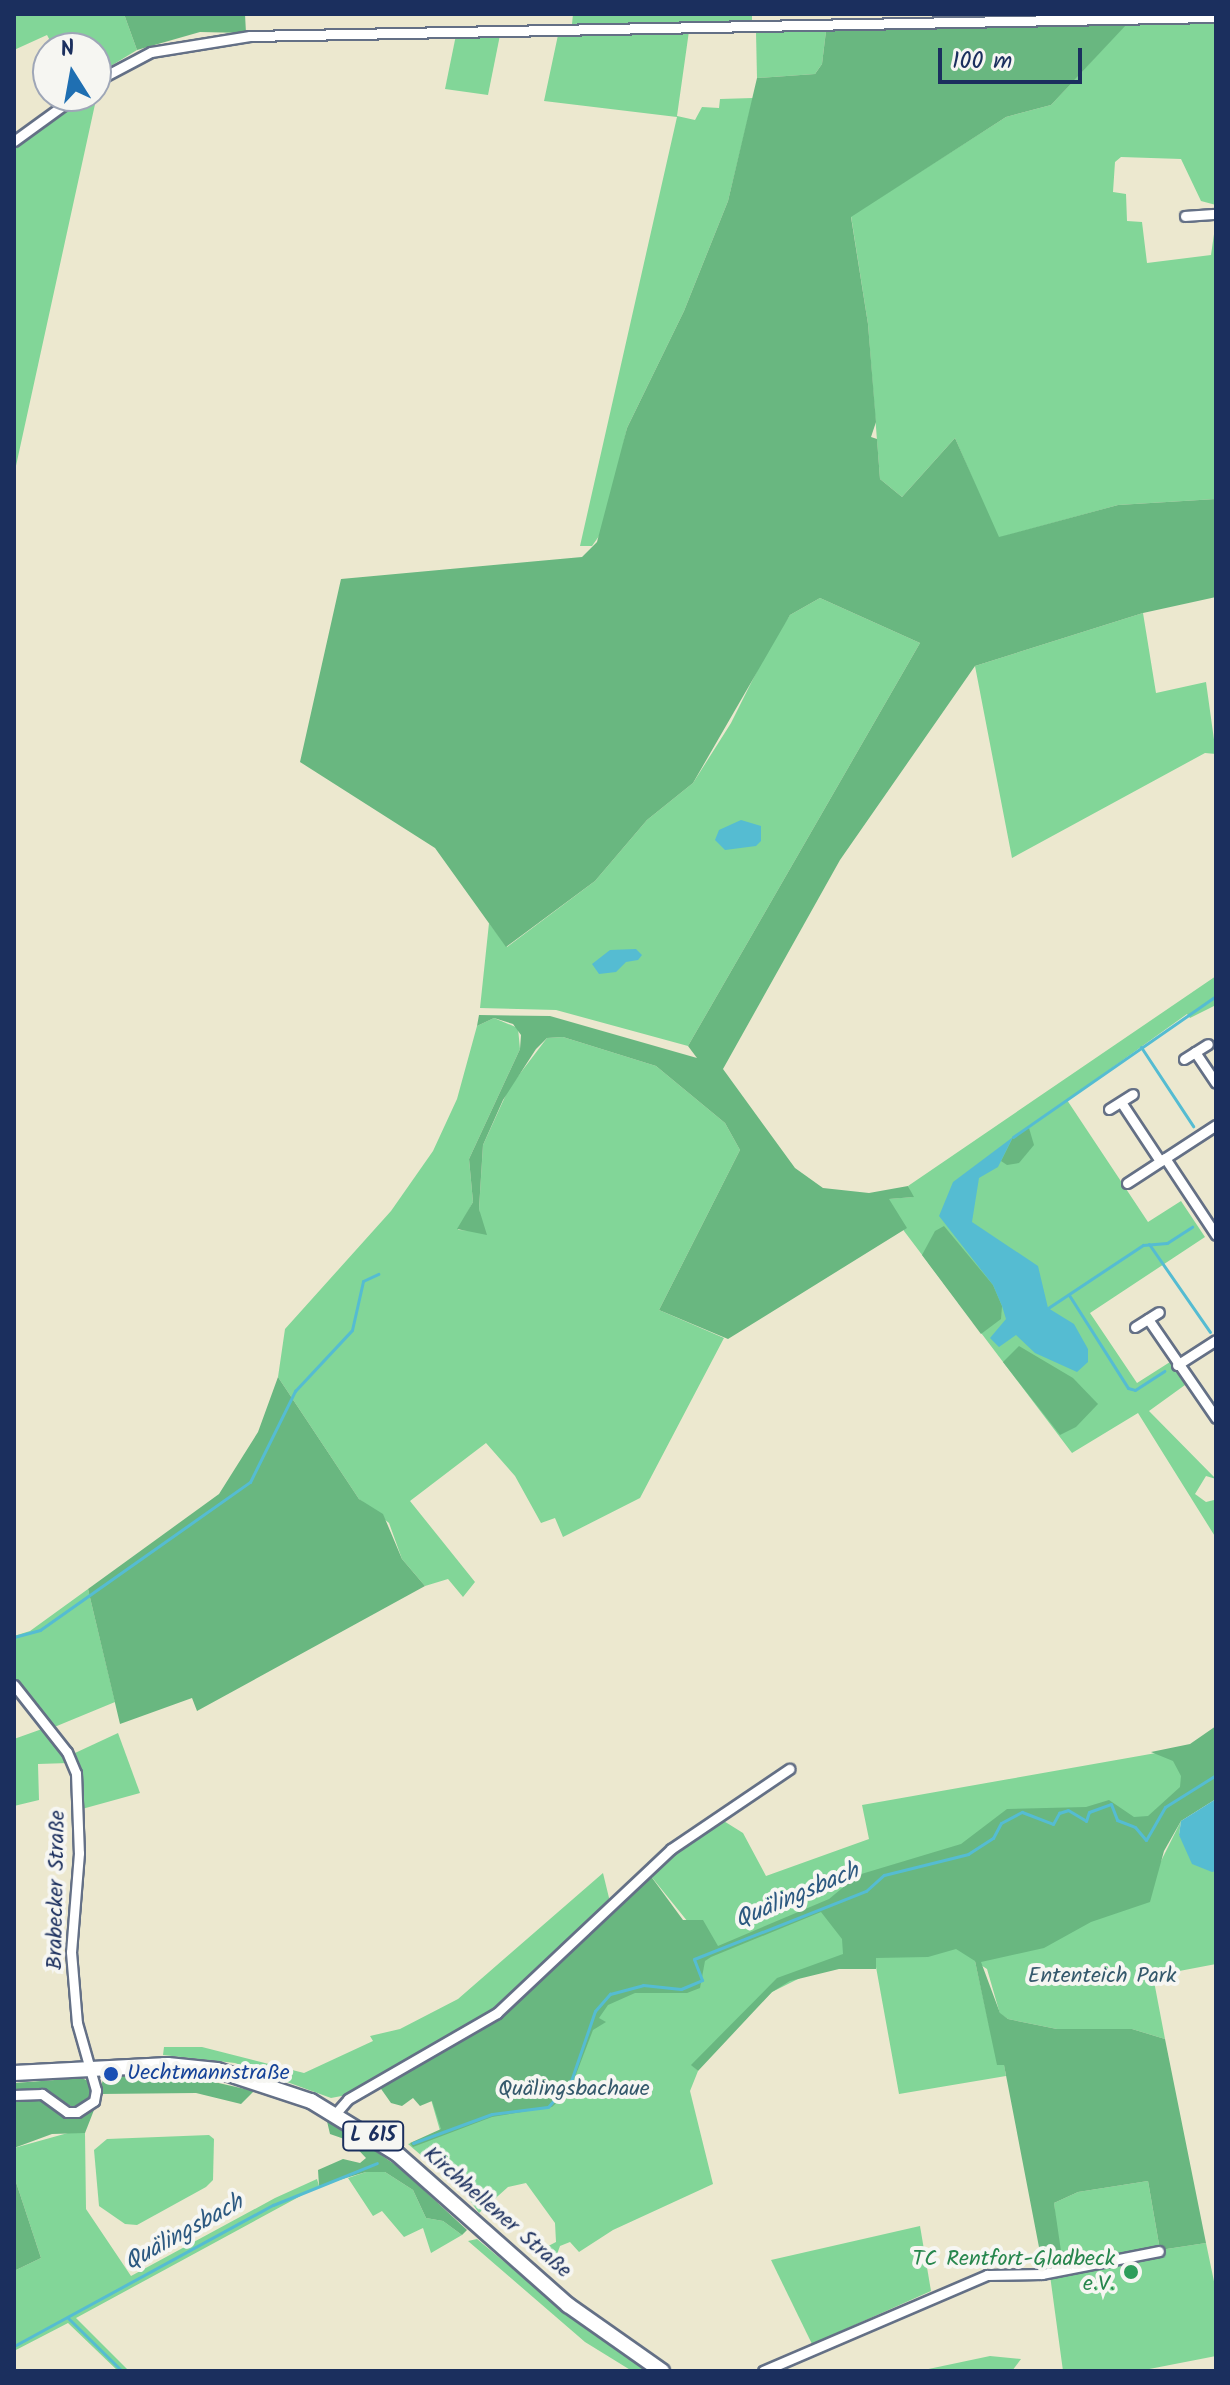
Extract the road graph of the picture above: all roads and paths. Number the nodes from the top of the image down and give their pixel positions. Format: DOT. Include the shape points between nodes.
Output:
graph roads {
  1 [pos="1216,17"];
  2 [pos="112,73"];
  3 [pos="54,112"];
  4 [pos="14,141"];
  5 [pos="1216,214"];
  6 [pos="1185,216"];
  7 [pos="1208,1044"];
  8 [pos="1195,1052"];
  9 [pos="1184,1059"];
  10 [pos="1216,1083"];
  11 [pos="1133,1094"];
  12 [pos="1121,1102"];
  13 [pos="1109,1109"];
  14 [pos="1216,1125"];
  15 [pos="1162,1160"];
  16 [pos="1127,1183"];
  17 [pos="1216,1235"];
  18 [pos="1159,1312"];
  19 [pos="1148,1319"];
  20 [pos="1135,1327"];
  21 [pos="1216,1340"];
  22 [pos="1177,1365"];
  23 [pos="1216,1418"];
  24 [pos="14,1685"];
  25 [pos="789,1769"];
  26 [pos="89,2067"];
  27 [pos="14,2073"];
  28 [pos="14,2095"];
  29 [pos="336,2113"];
  30 [pos="1159,2251"];
  31 [pos="662,2371"];
  32 [pos="763,2371"];
  1 -- 2 [label="street" via="236,37 151,52"];
  3 -- 4 [label="street"];
  5 -- 6 [label="street"];
  7 -- 8 [label="street"];
  8 -- 9 [label="street"];
  8 -- 10 [label="street"];
  11 -- 12 [label="street"];
  12 -- 13 [label="street"];
  12 -- 15 [label="street"];
  14 -- 15 [label="street"];
  15 -- 16 [label="street"];
  15 -- 17 [label="street"];
  18 -- 19 [label="street"];
  19 -- 20 [label="street"];
  19 -- 22 [label="street"];
  21 -- 22 [label="street"];
  22 -- 23 [label="street"];
  24 -- 26 [label="street, Brabecker Straße" via="67,1752 76,1773 79,1853 71,1952 77,2023"];
  25 -- 29 [label="street" via="671,1849 497,2013 348,2099"];
  26 -- 27 [label="main road, Kirchhellener Straße / L 615"];
  26 -- 28 [label="street, Brabecker Straße" via="94,2101 77,2112 67,2112 42,2094"];
  26 -- 29 [label="main road, Kirchhellener Straße / L 615" via="217,2070 277,2086"];
  29 -- 31 [label="main road, Kirchhellener Straße / L 615" via="396,2153 568,2305"];
  30 -- 32 [label="street" via="1042,2274 987,2275"];
}
